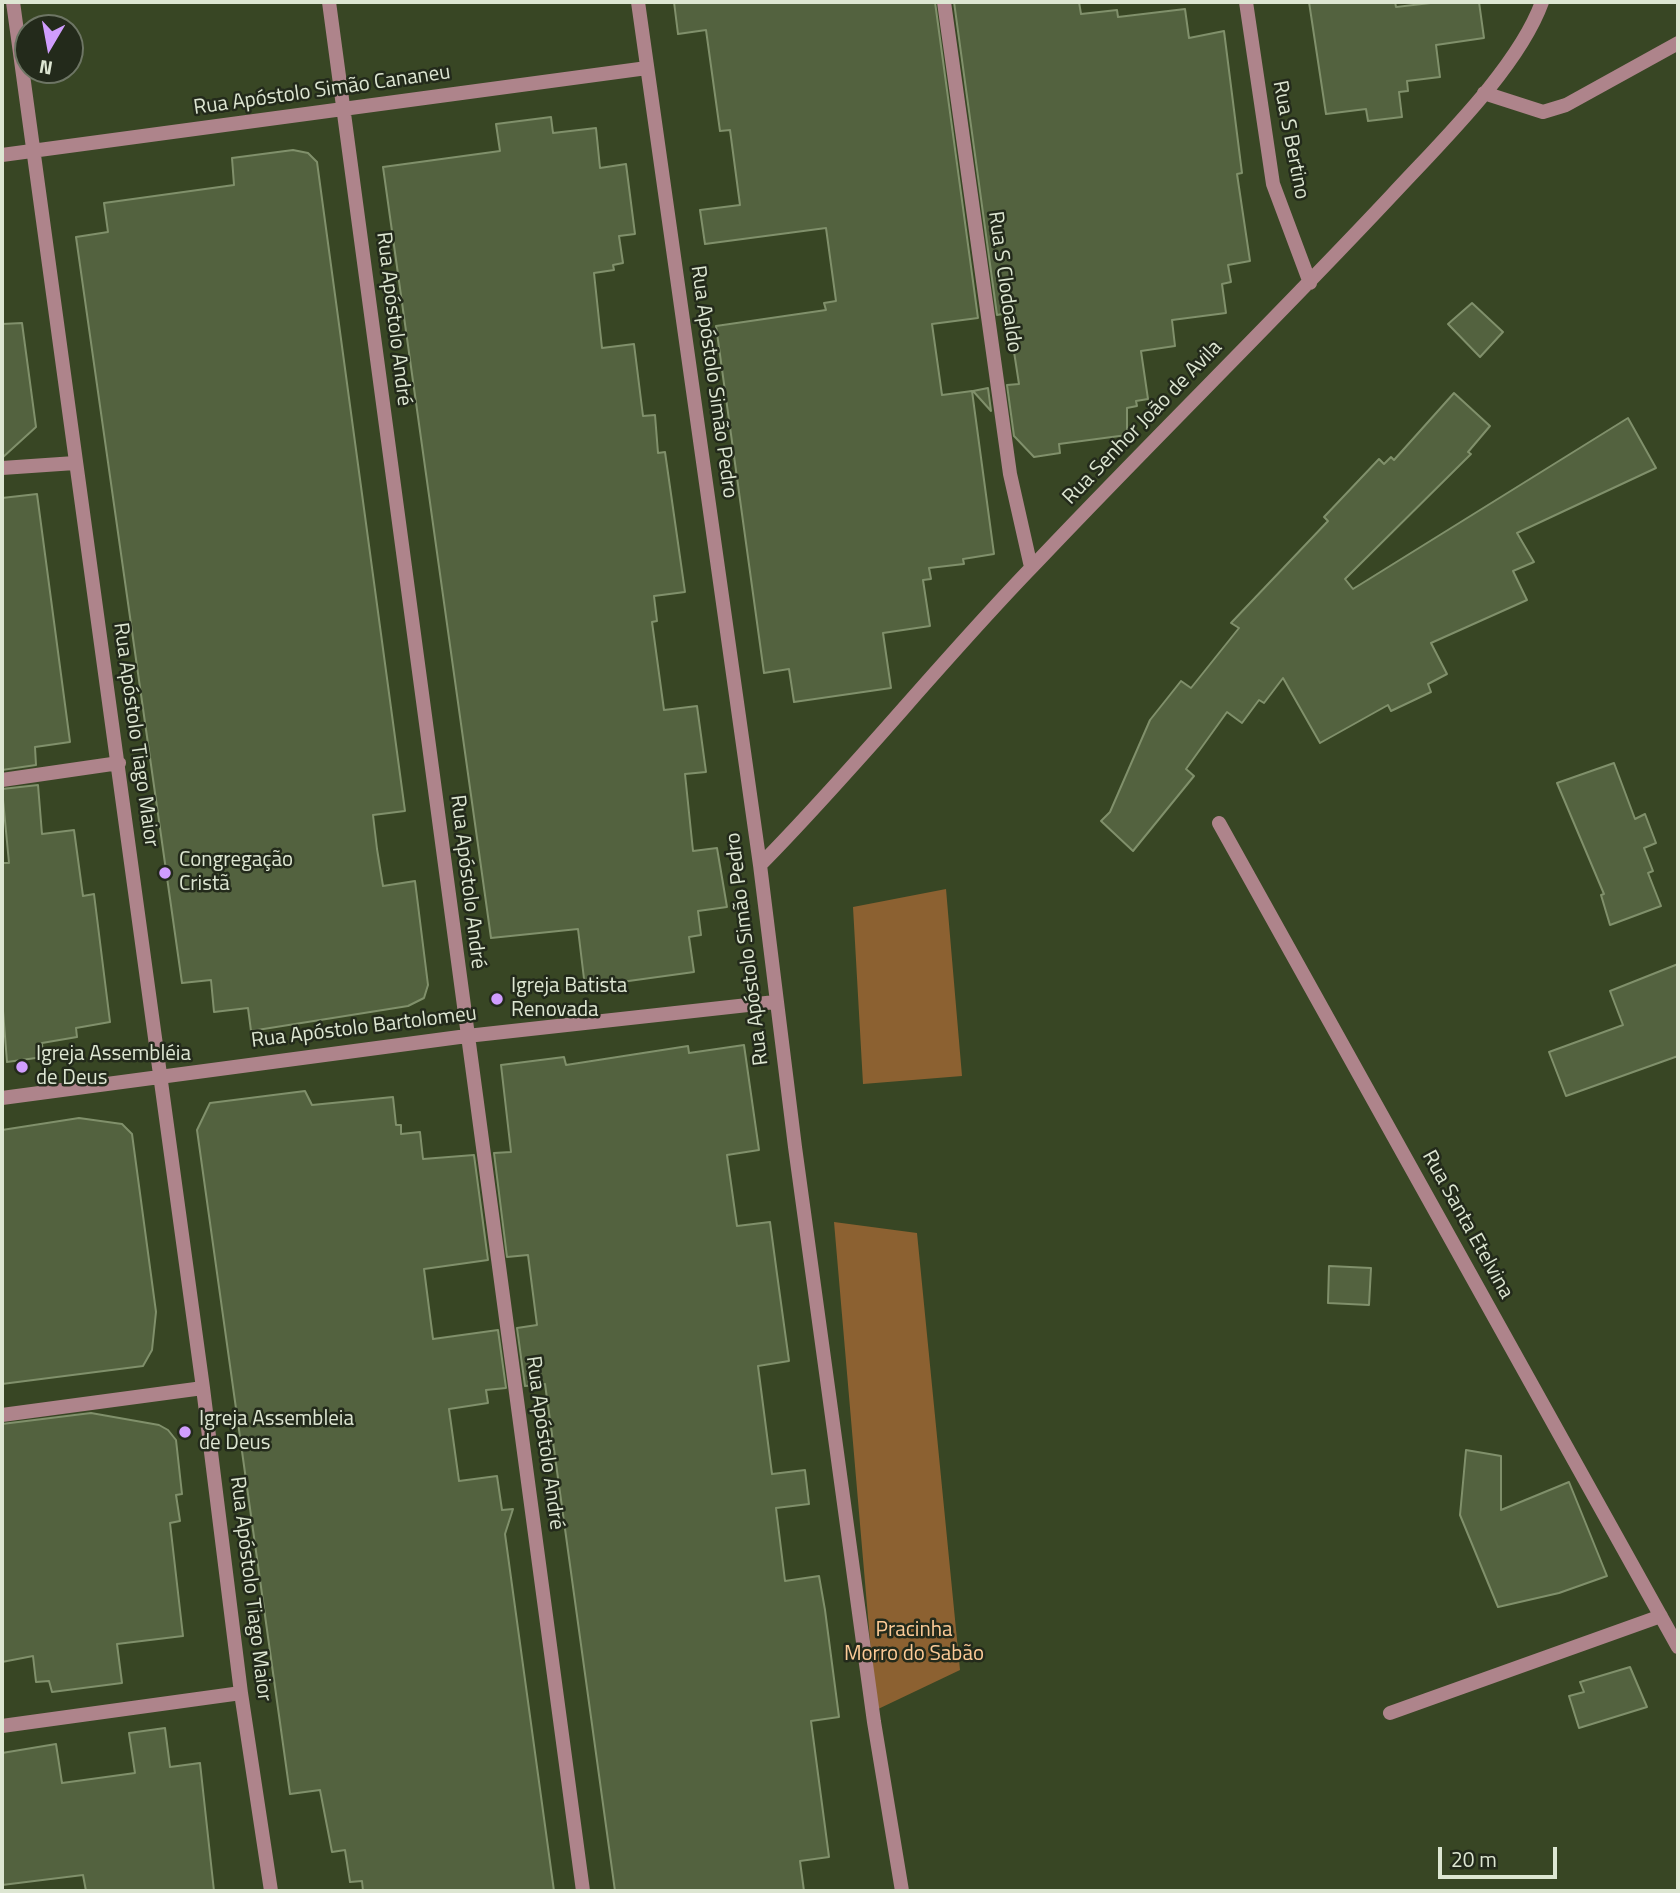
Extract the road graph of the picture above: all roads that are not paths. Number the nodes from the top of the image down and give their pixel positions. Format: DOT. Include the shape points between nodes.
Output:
graph roads {
  1 [pos="13,2"];
  2 [pos="329,2"];
  3 [pos="638,2"];
  4 [pos="944,2"];
  5 [pos="1246,2"];
  6 [pos="1542,2"];
  7 [pos="1678,43"];
  8 [pos="647,68"];
  9 [pos="1484,93"];
  10 [pos="344,109"];
  11 [pos="33,150"];
  12 [pos="2,155"];
  13 [pos="1310,283"];
  14 [pos="75,463"];
  15 [pos="2,468"];
  16 [pos="1031,567"];
  17 [pos="119,763"];
  18 [pos="2,780"];
  19 [pos="1219,823"];
  20 [pos="760,865"];
  21 [pos="775,1002"];
  22 [pos="467,1036"];
  23 [pos="159,1075"];
  24 [pos="2,1098"];
  25 [pos="204,1388"];
  26 [pos="2,1415"];
  27 [pos="1661,1616"];
  28 [pos="1678,1647"];
  29 [pos="241,1693"];
  30 [pos="1390,1713"];
  31 [pos="2,1726"];
  32 [pos="271,1891"];
  33 [pos="583,1891"];
  34 [pos="902,1891"];
  1 -- 11 [label="street, Rua Apóstolo Tiago Maior"];
  2 -- 10 [label="street, Rua Apóstolo André"];
  3 -- 8 [label="street, Rua Apóstolo Simão Pedro"];
  4 -- 16 [label="street, Rua S Clodoaldo" via="1010,474"];
  5 -- 13 [label="street, Rua S Bertino" via="1273,184"];
  6 -- 9 [label="street, Rua Senhor João de Avila" via="1534,23"];
  7 -- 9 [label="street" via="1566,105 1543,112"];
  8 -- 10 [label="street, Rua Apóstolo Simão Cananeu"];
  8 -- 20 [label="street, Rua Apóstolo Simão Pedro"];
  9 -- 13 [label="street, Rua Senhor João de Avila"];
  10 -- 11 [label="street, Rua Apóstolo Simão Cananeu"];
  10 -- 22 [label="street, Rua Apóstolo André"];
  11 -- 12 [label="street, Rua Apóstolo Simão Cananeu"];
  11 -- 14 [label="street, Rua Apóstolo Tiago Maior"];
  13 -- 16 [label="street, Rua Senhor João de Avila"];
  14 -- 15 [label="street"];
  14 -- 17 [label="street, Rua Apóstolo Tiago Maior"];
  16 -- 20 [label="street, Rua Senhor João de Avila" via="828,796"];
  17 -- 18 [label="street"];
  17 -- 23 [label="street, Rua Apóstolo Tiago Maior"];
  19 -- 27 [label="street, Rua Santa Etelvina"];
  20 -- 21 [label="street, Rua Apóstolo Simão Pedro"];
  21 -- 22 [label="street, Rua Apóstolo Bartolomeu"];
  21 -- 34 [label="street, Rua Apóstolo Simão Pedro" via="874,1722"];
  22 -- 23 [label="street, Rua Apóstolo Bartolomeu"];
  22 -- 33 [label="street, Rua Apóstolo André"];
  23 -- 24 [label="street, Rua Apóstolo Bartolomeu"];
  23 -- 25 [label="street, Rua Apóstolo Tiago Maior"];
  25 -- 26 [label="street"];
  25 -- 29 [label="street, Rua Apóstolo Tiago Maior"];
  27 -- 28 [label="street, Rua Santa Etelvina"];
  27 -- 30 [label="street"];
  29 -- 31 [label="street"];
  29 -- 32 [label="street, Rua Apóstolo Tiago Maior"];
}
